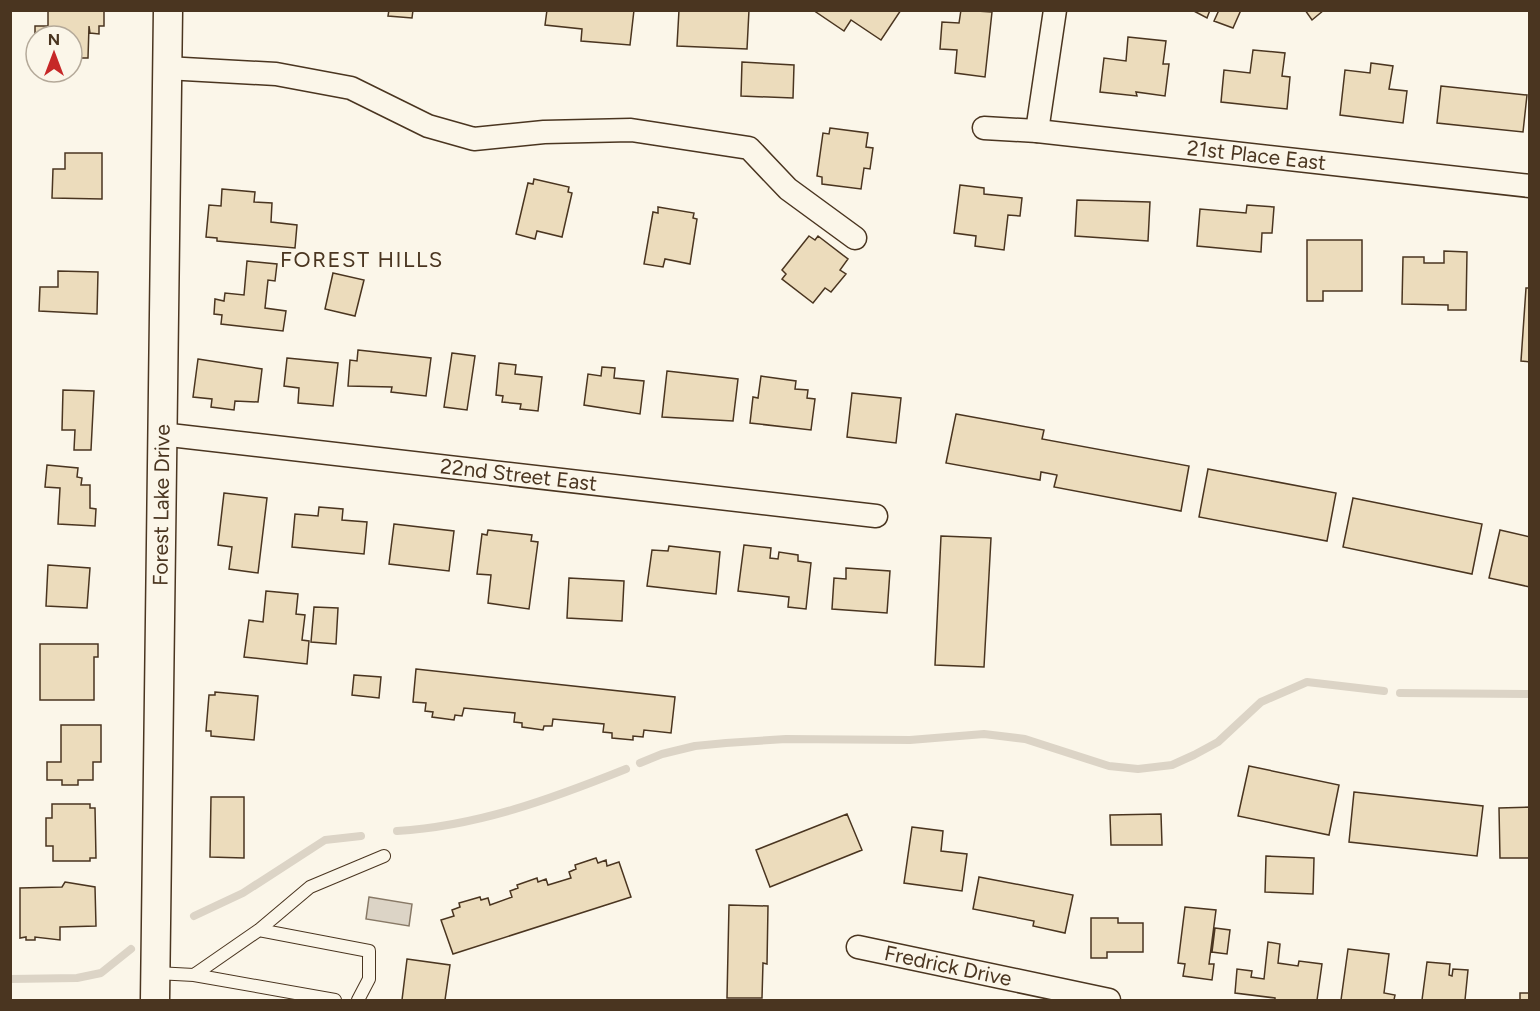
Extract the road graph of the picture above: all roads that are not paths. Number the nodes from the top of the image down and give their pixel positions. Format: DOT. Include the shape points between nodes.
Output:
graph roads {
  1 [pos="168,10"];
  2 [pos="1055,10"];
  3 [pos="166,68"];
  4 [pos="984,128"];
  5 [pos="1036,131"];
  6 [pos="1530,186"];
  7 [pos="855,238"];
  8 [pos="161,434"];
  9 [pos="876,516"];
  10 [pos="384,856"];
  11 [pos="260,930"];
  12 [pos="858,947"];
  13 [pos="194,975"];
  14 [pos="156,987"];
  15 [pos="335,1000"];
  16 [pos="358,1000"];
  17 [pos="1108,1000"];
  1 -- 3 [label="street, Forest Lake Drive"];
  2 -- 5 [label="street"];
  3 -- 7 [label="street" via="276,74 351,88 428,126 474,139 631,130 749,148 788,189"];
  3 -- 8 [label="street, Forest Lake Drive"];
  4 -- 5 [label="street, 21st Place East"];
  5 -- 6 [label="street, 21st Place East"];
  8 -- 9 [label="street, 22nd Street East"];
  8 -- 14 [label="street, Forest Lake Drive"];
  10 -- 11 [label="lane" via="310,887"];
  11 -- 13 [label="lane"];
  11 -- 16 [label="lane" via="369,951 369,979"];
  12 -- 17 [label="street, Fredrick Drive"];
  13 -- 14 [label="lane"];
  13 -- 15 [label="lane"];
}
